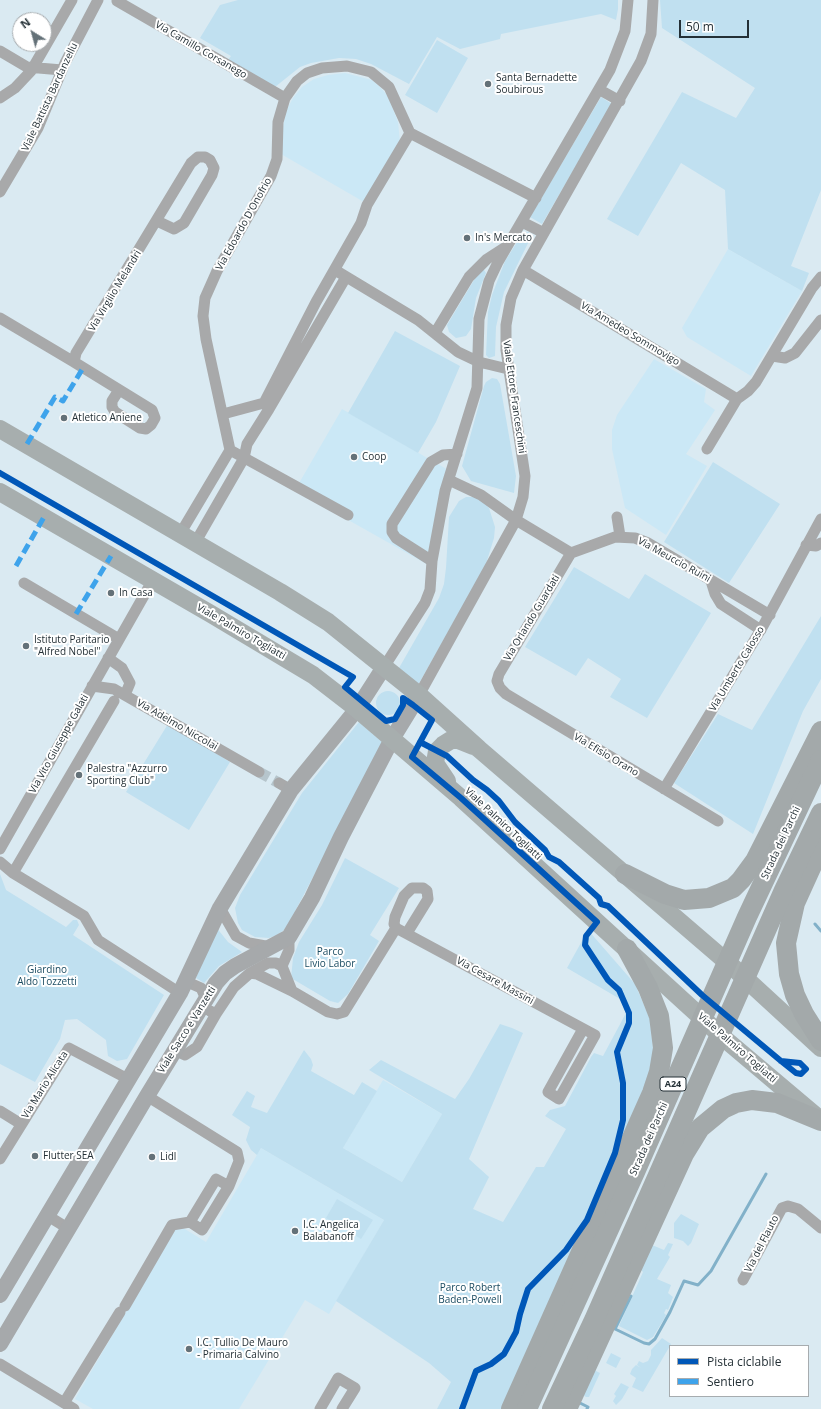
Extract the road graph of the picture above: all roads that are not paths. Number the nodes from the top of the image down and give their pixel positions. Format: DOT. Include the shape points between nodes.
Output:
graph roads {
  1 [pos="72,0"];
  2 [pos="98,0"];
  3 [pos="628,0"];
  4 [pos="653,0"];
  5 [pos="117,1"];
  6 [pos="0,51"];
  7 [pos="33,68"];
  8 [pos="62,70"];
  9 [pos="600,90"];
  10 [pos="0,98"];
  11 [pos="285,98"];
  12 [pos="620,101"];
  13 [pos="410,132"];
  14 [pos="0,192"];
  15 [pos="536,198"];
  16 [pos="157,221"];
  17 [pos="522,222"];
  18 [pos="544,233"];
  19 [pos="508,245"];
  20 [pos="334,270"];
  21 [pos="523,270"];
  22 [pos="346,277"];
  23 [pos="821,277"];
  24 [pos="816,290"];
  25 [pos="0,318"];
  26 [pos="821,320"];
  27 [pos="435,333"];
  28 [pos="772,356"];
  29 [pos="74,362"];
  30 [pos="479,362"];
  31 [pos="508,369"];
  32 [pos="119,390"];
  33 [pos="737,399"];
  34 [pos="266,406"];
  35 [pos="223,414"];
  36 [pos="0,429"];
  37 [pos="707,449"];
  38 [pos="230,450"];
  39 [pos="457,454"];
  40 [pos="244,458"];
  41 [pos="449,480"];
  42 [pos="0,492"];
  43 [pos="348,515"];
  44 [pos="617,517"];
  45 [pos="821,519"];
  46 [pos="516,520"];
  47 [pos="620,536"];
  48 [pos="188,538"];
  49 [pos="821,543"];
  50 [pos="806,545"];
  51 [pos="571,553"];
  52 [pos="432,561"];
  53 [pos="711,581"];
  54 [pos="24,584"];
  55 [pos="150,585"];
  56 [pos="770,615"];
  57 [pos="761,630"];
  58 [pos="119,638"];
  59 [pos="108,658"];
  60 [pos="384,667"];
  61 [pos="498,684"];
  62 [pos="92,686"];
  63 [pos="125,695"];
  64 [pos="419,695"];
  65 [pos="114,701"];
  66 [pos="357,709"];
  67 [pos="821,731"];
  68 [pos="392,739"];
  69 [pos="479,749"];
  70 [pos="821,760"];
  71 [pos="259,772"];
  72 [pos="664,789"];
  73 [pos="461,798"];
  74 [pos="821,812"];
  75 [pos="718,821"];
  76 [pos="821,846"];
  77 [pos="0,849"];
  78 [pos="0,862"];
  79 [pos="13,873"];
  80 [pos="624,874"];
  81 [pos="220,908"];
  82 [pos="396,928"];
  83 [pos="407,933"];
  84 [pos="289,937"];
  85 [pos="272,947"];
  86 [pos="627,949"];
  87 [pos="282,968"];
  88 [pos="250,973"];
  89 [pos="270,981"];
  90 [pos="183,987"];
  91 [pos="292,991"];
  92 [pos="204,1002"];
  93 [pos="216,1014"];
  94 [pos="583,1028"];
  95 [pos="821,1041"];
  96 [pos="821,1048"];
  97 [pos="176,1051"];
  98 [pos="128,1079"];
  99 [pos="147,1096"];
  100 [pos="0,1110"];
  101 [pos="821,1121"];
  102 [pos="21,1124"];
  103 [pos="0,1159"];
  104 [pos="48,1216"];
  105 [pos="821,1228"];
  106 [pos="69,1229"];
  107 [pos="743,1280"];
  108 [pos="0,1295"];
  109 [pos="0,1344"];
  110 [pos="0,1364"];
  111 [pos="64,1403"];
  112 [pos="74,1409"];
  113 [pos="320,1409"];
  114 [pos="342,1409"];
  115 [pos="511,1409"];
  116 [pos="527,1409"];
  117 [pos="552,1409"];
  118 [pos="567,1409"];
  1 -- 7 [label="street"];
  2 -- 8 [label="street, Viale Battista Bardanzellu"];
  3 -- 9 [label="street" via="622,42"];
  4 -- 12 [label="street, Viale Ettore Franceschini" via="648,43"];
  5 -- 11 [label="street, Via Camillo Corsanego"];
  6 -- 7 [label="street"];
  7 -- 8 [label="street"];
  7 -- 10 [label="street" via="23,80"];
  8 -- 14 [label="street, Viale Battista Bardanzellu" via="38,128"];
  9 -- 12 [label="street"];
  9 -- 15 [label="street"];
  11 -- 13 [label="street, Via Edoardo D'Onofrio" via="297,80 314,71 337,66 361,69 378,76 389,87"];
  11 -- 35 [label="street, Via Edoardo D'Onofrio" via="278,122 277,154 273,171 212,280 204,302 203,321 207,347"];
  12 -- 18 [label="street, Viale Ettore Franceschini"];
  13 -- 15 [label="street"];
  13 -- 20 [label="street" via="367,205 361,223"];
  15 -- 17 [label="street"];
  16 -- 16 [label="street, Via Virgilio Melandri" via="174,229 184,223 214,172 212,162 208,158 198,157 192,161"];
  16 -- 29 [label="street, Via Virgilio Melandri" via="76,353"];
  17 -- 18 [label="street"];
  17 -- 19 [label="street"];
  18 -- 21 [label="street, Viale Ettore Franceschini"];
  19 -- 27 [label="street" via="487,259 469,277"];
  19 -- 30 [label="street" via="488,281 482,305 479,319"];
  20 -- 22 [label="street"];
  20 -- 34 [label="street"];
  21 -- 31 [label="street, Viale Ettore Franceschini" via="514,290 508,315"];
  21 -- 33 [label="street, Via Amedeo Sommovigo"];
  22 -- 27 [label="street"];
  22 -- 34 [label="street"];
  23 -- 24 [label="street"];
  24 -- 28 [label="street"];
  25 -- 29 [label="street"];
  26 -- 28 [label="street" via="795,354 785,358"];
  27 -- 30 [label="street" via="458,352"];
  28 -- 33 [label="street" via="756,382"];
  29 -- 32 [label="street"];
  30 -- 31 [label="street"];
  30 -- 39 [label="street" via="476,394"];
  31 -- 46 [label="street, Viale Ettore Franceschini" via="525,476 523,497"];
  33 -- 37 [label="street"];
  34 -- 35 [label="street"];
  34 -- 40 [label="street" via="247,444"];
  35 -- 38 [label="street, Via Edoardo D'Onofrio"];
  36 -- 48 [label="main road"];
  38 -- 40 [label="street"];
  38 -- 48 [label="street"];
  39 -- 41 [label="street"];
  39 -- 52 [label="street" via="443,455 431,462 392,524 392,532 398,540"];
  40 -- 43 [label="street"];
  40 -- 48 [label="street"];
  41 -- 46 [label="street" via="481,495"];
  41 -- 52 [label="street"];
  42 -- 66 [label="main road, Viale Palmiro Togliatti" via="303,668"];
  44 -- 47 [label="street"];
  45 -- 50 [label="street, Via Umberto Calosso"];
  46 -- 51 [label="street"];
  46 -- 64 [label="street, Viale Ettore Franceschini"];
  47 -- 51 [label="street, Via Meuccio Ruini"];
  47 -- 53 [label="street, Via Meuccio Ruini" via="644,541"];
  48 -- 60 [label="main road" via="320,616"];
  49 -- 50 [label="street" via="816,546"];
  50 -- 56 [label="street, Via Umberto Calosso"];
  51 -- 61 [label="street, Via Orlando Guardati" via="499,674"];
  52 -- 60 [label="street" via="432,584 428,598"];
  53 -- 56 [label="street, Via Meuccio Ruini"];
  53 -- 57 [label="street" via="721,604"];
  54 -- 58 [label="street"];
  55 -- 58 [label="street, Via Vito Giuseppe Galati"];
  56 -- 57 [label="street, Via Umberto Calosso"];
  57 -- 72 [label="street, Via Umberto Calosso"];
  58 -- 59 [label="street, Via Vito Giuseppe Galati"];
  59 -- 62 [label="street, Via Vito Giuseppe Galati"];
  59 -- 63 [label="street" via="122,668 130,683"];
  60 -- 64 [label="main road"];
  60 -- 66 [label="street"];
  61 -- 72 [label="street, Via Efisio Orano" via="506,694"];
  62 -- 63 [label="street, Via Adelmo Niccolai" via="114,689"];
  62 -- 77 [label="street, Via Vito Giuseppe Galati"];
  63 -- 71 [label="street, Via Adelmo Niccolai"];
  64 -- 68 [label="street, Viale Sacco e Vanzetti"];
  64 -- 69 [label="main road"];
  65 -- 79 [label="street"];
  66 -- 68 [label="main road, Viale Palmiro Togliatti"];
  66 -- 81 [label="street" via="285,786"];
  67 -- 80 [label="highway" via="755,861 733,888 709,898 684,900 665,894"];
  68 -- 73 [label="main road, Viale Palmiro Togliatti"];
  68 -- 84 [label="street, Viale Sacco e Vanzetti" via="312,898"];
  69 -- 73 [label="main road" via="454,740 446,743 436,754 437,767"];
  69 -- 80 [label="main road"];
  70 -- 116 [label="highway, Strada dei Parchi / A24, bridge" via="744,924"];
  72 -- 75 [label="street, Via Efisio Orano"];
  73 -- 86 [label="main road, Viale Palmiro Togliatti"];
  74 -- 117 [label="highway, A24, bridge"];
  76 -- 95 [label="highway" via="795,903 786,943 793,991"];
  78 -- 79 [label="street"];
  79 -- 90 [label="street" via="84,916 98,940"];
  80 -- 96 [label="main road" via="735,969"];
  81 -- 85 [label="street" via="236,936 249,943"];
  81 -- 90 [label="street"];
  82 -- 83 [label="street, Via Cesare Massini"];
  82 -- 83 [label="street" via="395,917 404,896 412,888 424,888 428,899"];
  82 -- 91 [label="street" via="344,1012 328,1012"];
  83 -- 94 [label="street, Via Cesare Massini"];
  84 -- 85 [label="street, Viale Sacco e Vanzetti"];
  84 -- 87 [label="street" via="289,950"];
  85 -- 92 [label="street, Viale Sacco e Vanzetti" via="225,973"];
  86 -- 101 [label="main road, Viale Palmiro Togliatti" via="726,1040"];
  86 -- 115 [label="highway" via="648,988 659,1016 663,1040 659,1072 652,1093"];
  87 -- 88 [label="street, Viale Sacco e Vanzetti" via="276,963 268,963"];
  87 -- 89 [label="street"];
  87 -- 91 [label="street"];
  88 -- 89 [label="street"];
  88 -- 93 [label="street, Viale Sacco e Vanzetti" via="234,987"];
  89 -- 91 [label="street"];
  90 -- 92 [label="street" via="201,988"];
  90 -- 98 [label="street"];
  92 -- 93 [label="street"];
  92 -- 97 [label="street, Viale Sacco e Vanzetti"];
  93 -- 97 [label="street, Viale Sacco e Vanzetti" via="201,1041 191,1052 184,1055"];
  94 -- 94 [label="street, Via Cesare Massini" via="595,1035 560,1099 548,1092"];
  97 -- 99 [label="street, Viale Sacco e Vanzetti"];
  98 -- 102 [label="street, Via Mario Alicata" via="69,1048"];
  98 -- 104 [label="street"];
  99 -- 106 [label="street, Viale Sacco e Vanzetti"];
  99 -- 111 [label="street" via="237,1152 239,1161 229,1186 202,1230 190,1222 172,1225"];
  100 -- 102 [label="street"];
  101 -- 118 [label="highway" via="777,1103 752,1100 723,1109 700,1128 684,1154"];
  102 -- 103 [label="street, Via Mario Alicata"];
  104 -- 106 [label="street"];
  104 -- 108 [label="street"];
  105 -- 107 [label="street, Via del Flauto" via="798,1209 788,1206 782,1208"];
  106 -- 109 [label="street, Viale Sacco e Vanzetti"];
  110 -- 111 [label="street"];
  111 -- 112 [label="street"];
  113 -- 114 [label="street" via="338,1378 355,1388"];
}
